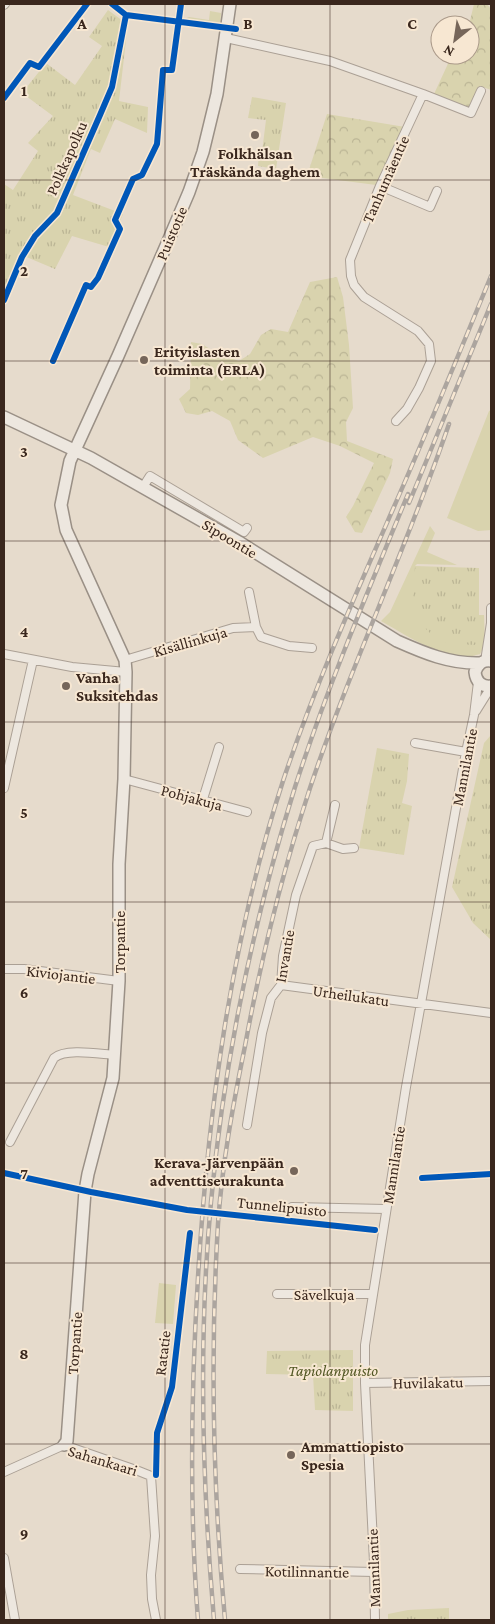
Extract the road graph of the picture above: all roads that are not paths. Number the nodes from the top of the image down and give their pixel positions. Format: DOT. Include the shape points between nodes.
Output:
graph roads {
  1 [pos="230,4"];
  2 [pos="226,38"];
  3 [pos="482,91"];
  4 [pos="423,94"];
  5 [pos="380,186"];
  6 [pos="437,191"];
  7 [pos="4,417"];
  8 [pos="396,421"];
  9 [pos="76,450"];
  10 [pos="143,488"];
  11 [pos="247,528"];
  12 [pos="250,592"];
  13 [pos="491,608"];
  14 [pos="491,624"];
  15 [pos="256,627"];
  16 [pos="312,648"];
  17 [pos="4,654"];
  18 [pos="33,660"];
  19 [pos="125,660"];
  20 [pos="454,662"];
  21 [pos="485,662"];
  22 [pos="126,672"];
  23 [pos="477,679"];
  24 [pos="491,687"];
  25 [pos="474,715"];
  26 [pos="415,743"];
  27 [pos="219,747"];
  28 [pos="466,752"];
  29 [pos="124,779"];
  30 [pos="4,788"];
  31 [pos="203,800"];
  32 [pos="335,805"];
  33 [pos="248,812"];
  34 [pos="326,843"];
  35 [pos="354,848"];
  36 [pos="4,969"];
  37 [pos="119,981"];
  38 [pos="281,985"];
  39 [pos="420,1004"];
  40 [pos="491,1013"];
  41 [pos="115,1055"];
  42 [pos="247,1125"];
  43 [pos="10,1142"];
  44 [pos="292,1207"];
  45 [pos="386,1209"];
  46 [pos="276,1294"];
  47 [pos="372,1294"];
  48 [pos="491,1381"];
  49 [pos="365,1383"];
  50 [pos="64,1445"];
  51 [pos="4,1472"];
  52 [pos="4,1558"];
  53 [pos="240,1569"];
  54 [pos="374,1572"];
  55 [pos="15,1620"];
  56 [pos="156,1620"];
  57 [pos="375,1620"];
  1 -- 2 [label="street, Puistotie"];
  2 -- 4 [label="street" via="330,61"];
  2 -- 9 [label="street, Puistotie" via="212,120 189,192"];
  3 -- 4 [label="street" via="471,113"];
  4 -- 5 [label="street, Tanhumäentie"];
  5 -- 6 [label="street" via="430,207"];
  5 -- 8 [label="street, Tanhumäentie" via="350,260 351,276 364,297 418,331 429,344 431,361 407,409"];
  7 -- 9 [label="street, Sipoontie"];
  9 -- 10 [label="street, Sipoontie"];
  9 -- 19 [label="street, Torpantie" via="70,461 61,505 66,530"];
  10 -- 11 [label="street" via="150,476 244,532"];
  10 -- 20 [label="street, Sipoontie" via="239,542 397,641"];
  12 -- 15 [label="street"];
  13 -- 14 [label="street"];
  14 -- 21 [label="street"];
  15 -- 16 [label="street" via="260,637 289,646"];
  15 -- 19 [label="street, Kisällinkuja" via="233,628"];
  17 -- 18 [label="street"];
  18 -- 22 [label="street"];
  18 -- 30 [label="street"];
  19 -- 22 [label="street, Torpantie"];
  20 -- 21 [label="street, Sipoontie"];
  20 -- 23 [label="street, Sipoontie"];
  21 -- 23 [label="street" via="477,667"];
  22 -- 29 [label="street, Torpantie"];
  23 -- 24 [label="street, Sipoontie" via="482,685"];
  23 -- 25 [label="street, Mannilantie"];
  24 -- 25 [label="street, Mannilantie"];
  25 -- 28 [label="street, Mannilantie"];
  26 -- 28 [label="street"];
  27 -- 31 [label="street"];
  28 -- 39 [label="street, Mannilantie"];
  29 -- 31 [label="street, Pohjakuja"];
  29 -- 37 [label="street, Torpantie"];
  31 -- 33 [label="street, Pohjakuja"];
  32 -- 34 [label="street"];
  34 -- 35 [label="street" via="343,849"];
  34 -- 38 [label="street, Invantie" via="313,846 296,895 283,956"];
  36 -- 37 [label="street, Kiviojantie"];
  37 -- 41 [label="street, Torpantie"];
  38 -- 39 [label="street, Urheilukatu"];
  38 -- 42 [label="street, Invantie" via="271,998 262,1033"];
  39 -- 40 [label="street, Urheilukatu"];
  39 -- 45 [label="street, Mannilantie"];
  41 -- 43 [label="street" via="69,1053 54,1058"];
  41 -- 50 [label="street, Torpantie" via="113,1078 84,1198 67,1441"];
  44 -- 45 [label="street"];
  45 -- 47 [label="street, Mannilantie"];
  46 -- 47 [label="street, Sävelkuja"];
  47 -- 49 [label="street, Mannilantie" via="365,1345"];
  48 -- 49 [label="street, Huvilakatu"];
  49 -- 54 [label="street, Mannilantie"];
  50 -- 51 [label="street, Sahankaari"];
  50 -- 56 [label="street, Sahankaari" via="151,1476 155,1536 151,1575"];
  52 -- 55 [label="street"];
  53 -- 54 [label="street, Kotilinnantie"];
  54 -- 57 [label="street, Mannilantie"];
}
